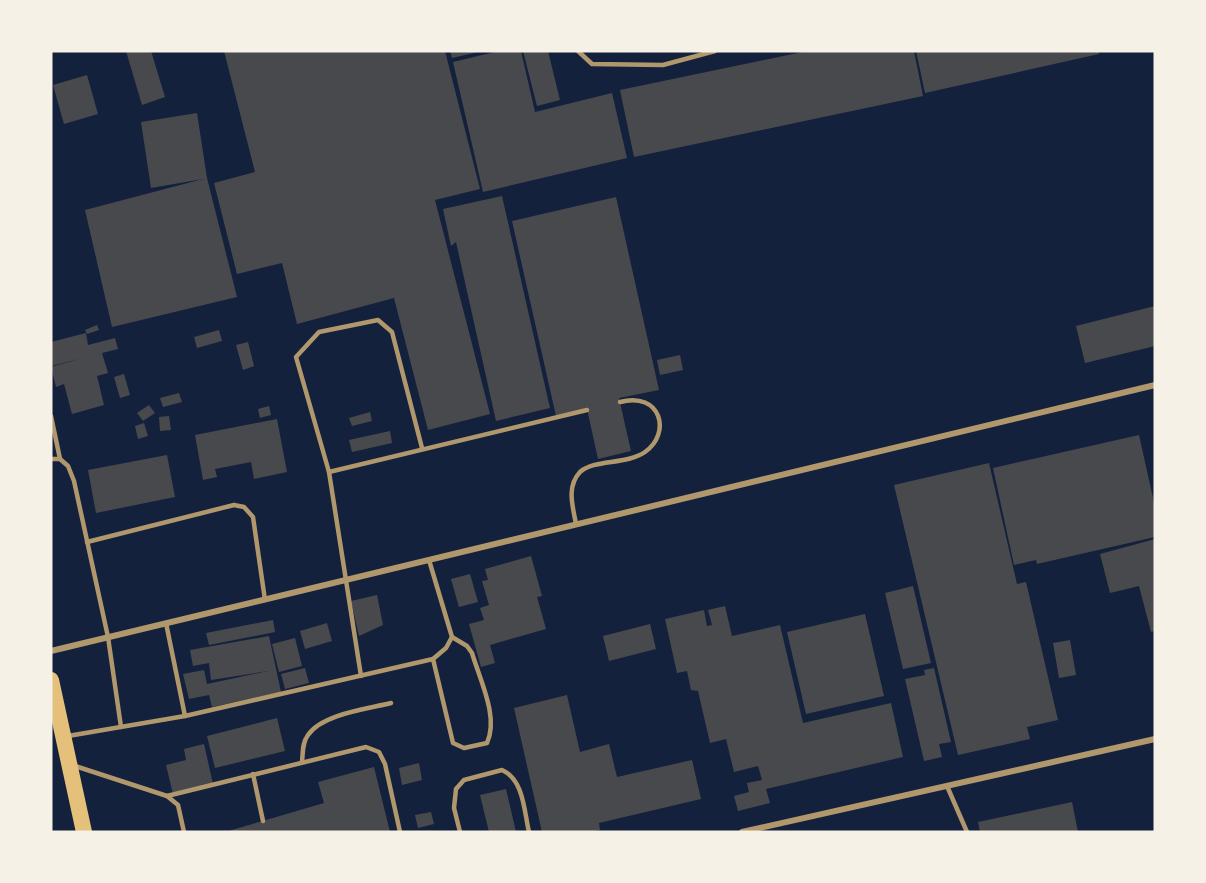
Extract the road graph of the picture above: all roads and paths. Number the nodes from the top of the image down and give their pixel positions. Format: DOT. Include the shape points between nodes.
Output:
graph roads {
  1 [pos="578,51"];
  2 [pos="715,51"];
  3 [pos="1155,385"];
  4 [pos="620,402"];
  5 [pos="587,410"];
  6 [pos="51,416"];
  7 [pos="422,448"];
  8 [pos="51,459"];
  9 [pos="60,459"];
  10 [pos="329,472"];
  11 [pos="576,524"];
  12 [pos="87,542"];
  13 [pos="429,560"];
  14 [pos="346,580"];
  15 [pos="265,600"];
  16 [pos="166,623"];
  17 [pos="108,637"];
  18 [pos="452,637"];
  19 [pos="51,651"];
  20 [pos="433,659"];
  21 [pos="361,676"];
  22 [pos="51,680"];
  23 [pos="391,703"];
  24 [pos="184,716"];
  25 [pos="121,727"];
  26 [pos="64,737"];
  27 [pos="1155,739"];
  28 [pos="302,762"];
  29 [pos="69,764"];
  30 [pos="253,774"];
  31 [pos="947,786"];
  32 [pos="167,795"];
  33 [pos="263,821"];
  34 [pos="756,831"];
  35 [pos="84,832"];
  36 [pos="184,832"];
  37 [pos="400,832"];
  38 [pos="460,832"];
  39 [pos="529,832"];
  40 [pos="742,832"];
  41 [pos="966,832"];
  1 -- 2 [label="lane" via="592,64 663,65"];
  3 -- 11 [label="street"];
  4 -- 11 [label="lane" via="635,398 646,401 657,411 656,440 646,452 627,461 588,466 579,474 571,491"];
  5 -- 7 [label="lane"];
  6 -- 9 [label="lane"];
  7 -- 10 [label="lane"];
  7 -- 10 [label="lane" via="393,332 378,320 319,332 296,357"];
  8 -- 9 [label="lane"];
  9 -- 12 [label="lane" via="74,481"];
  10 -- 14 [label="lane"];
  11 -- 13 [label="street"];
  12 -- 15 [label="lane" via="234,505 244,507 253,517"];
  12 -- 17 [label="lane"];
  13 -- 14 [label="street"];
  13 -- 18 [label="lane"];
  14 -- 15 [label="street"];
  14 -- 21 [label="lane"];
  15 -- 16 [label="street"];
  16 -- 17 [label="street"];
  16 -- 24 [label="lane"];
  17 -- 19 [label="street"];
  17 -- 25 [label="lane"];
  18 -- 20 [label="lane"];
  18 -- 20 [label="lane" via="472,653 491,716 492,731 487,743 464,748 453,743"];
  20 -- 21 [label="lane"];
  21 -- 24 [label="lane"];
  22 -- 26 [label="highway"];
  23 -- 28 [label="lane" via="322,721 308,735"];
  24 -- 25 [label="lane"];
  25 -- 26 [label="lane"];
  26 -- 29 [label="highway"];
  27 -- 31 [label="street"];
  28 -- 30 [label="lane"];
  28 -- 37 [label="lane" via="366,747 379,752"];
  29 -- 32 [label="lane"];
  29 -- 35 [label="highway"];
  30 -- 32 [label="lane"];
  30 -- 33 [label="lane"];
  31 -- 34 [label="street"];
  31 -- 41 [label="lane"];
  32 -- 36 [label="lane" via="178,805"];
  34 -- 40 [label="street"];
  38 -- 39 [label="lane" via="454,808 456,789 464,780 502,770 517,783"];
}
